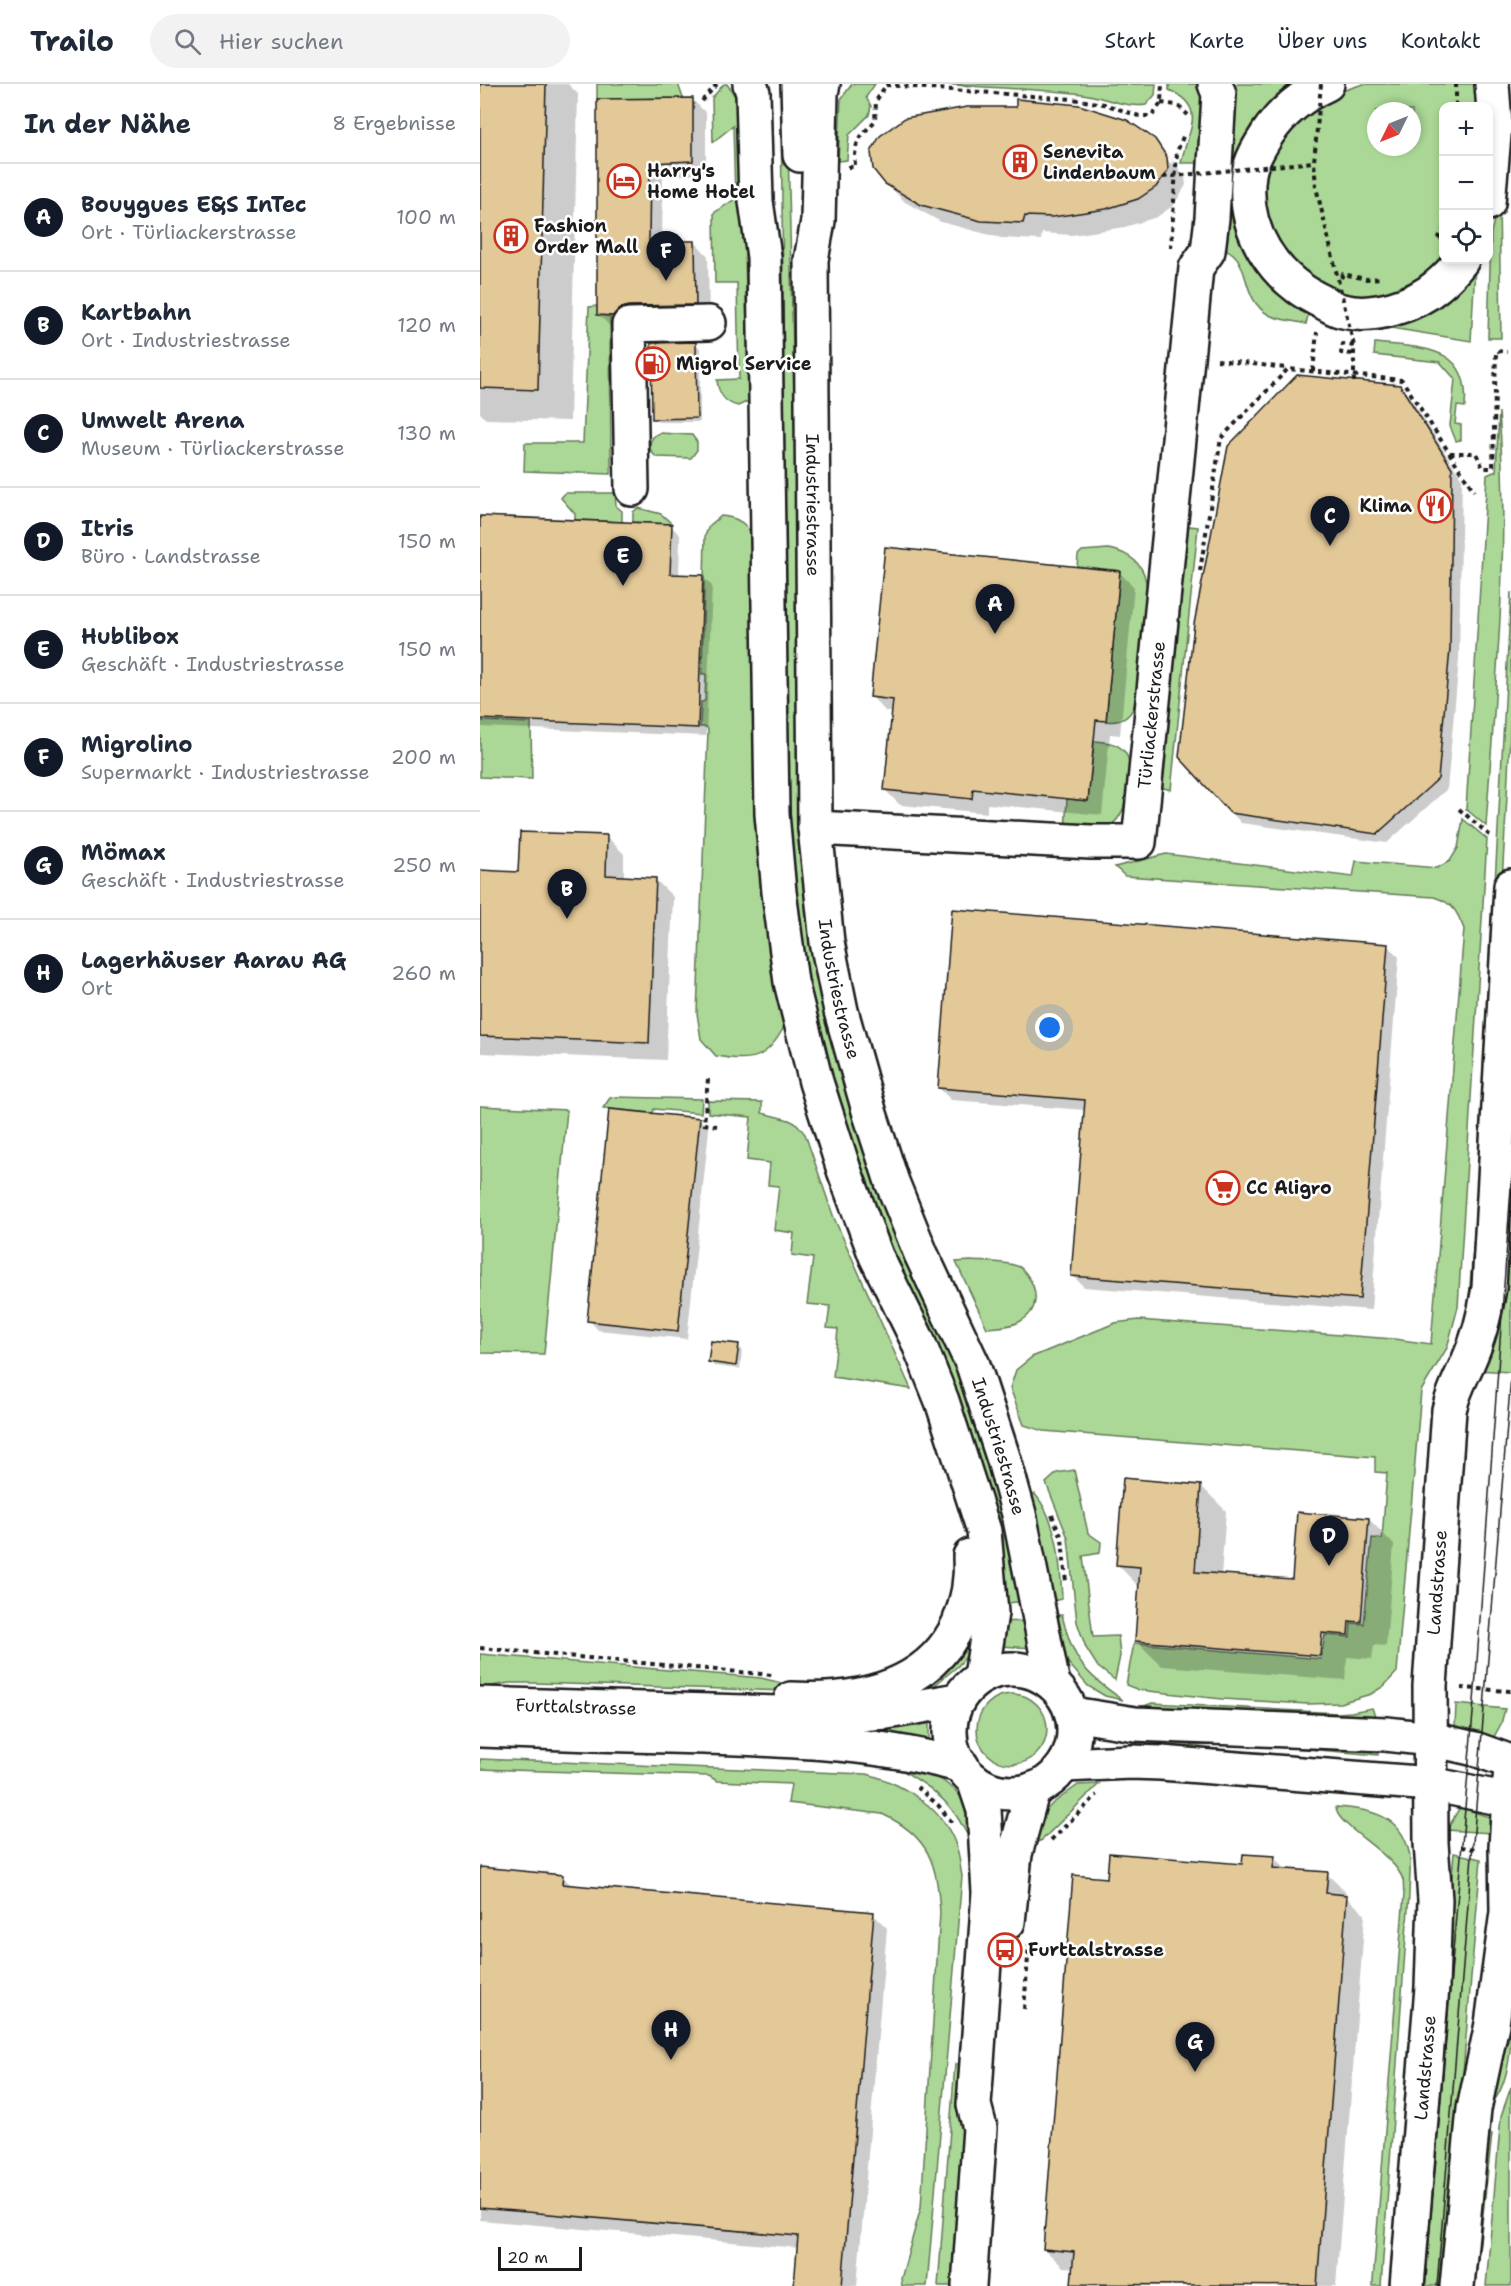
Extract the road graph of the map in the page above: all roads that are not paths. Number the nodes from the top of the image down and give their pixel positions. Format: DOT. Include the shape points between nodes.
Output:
graph roads {
  1 [pos="750,84"];
  2 [pos="773,84"];
  3 [pos="798,84"];
  4 [pos="823,84"];
  5 [pos="1215,84"];
  6 [pos="1327,84"];
  7 [pos="1492,85"];
  8 [pos="1492,156"];
  9 [pos="764,257"];
  10 [pos="811,260"];
  11 [pos="1458,264"];
  12 [pos="709,323"];
  13 [pos="632,489"];
  14 [pos="815,828"];
  15 [pos="1511,886"];
  16 [pos="964,1467"];
  17 [pos="981,1676"];
  18 [pos="1053,1684"];
  19 [pos="958,1700"];
  20 [pos="480,1704"];
  21 [pos="645,1709"];
  22 [pos="1072,1714"];
  23 [pos="480,1730"];
  24 [pos="1431,1738"];
  25 [pos="1511,1764"];
  26 [pos="1064,1765"];
  27 [pos="968,1773"];
  28 [pos="1431,1784"];
  29 [pos="1033,1789"];
  30 [pos="1510,1801"];
  31 [pos="1509,1908"];
  32 [pos="980,2128"];
  33 [pos="969,2286"];
  34 [pos="1407,2286"];
  35 [pos="1457,2286"];
  1 -- 9 [label="street" via="756,201"];
  2 -- 9 [label="street" via="771,211"];
  3 -- 10 [label="street, Industriestrasse" via="802,222"];
  4 -- 10 [label="street, Industriestrasse" via="818,221"];
  5 -- 14 [label="street, Türliackerstrasse" via="1219,94 1208,251 1183,260 1138,842"];
  6 -- 11 [label="street" via="1306,94 1282,114 1260,145 1249,171 1251,219 1273,264 1296,287 1314,298 1343,311 1360,313 1377,312 1423,296"];
  7 -- 8 [label="street"];
  9 -- 16 [label="street" via="772,814 791,982 816,1082 844,1170 876,1256 921,1349"];
  10 -- 14 [label="street, Industriestrasse"];
  12 -- 13 [label="street" via="629,326"];
  14 -- 18 [label="street, Industriestrasse" via="827,942 847,1034 891,1182 973,1365 1004,1460 1019,1514"];
  15 -- 24 [label="street, Landstrasse" via="1489,1288 1484,1317 1454,1388 1449,1410 1430,1686"];
  16 -- 17 [label="street" via="984,1531 991,1613"];
  16 -- 21 [label="street" via="972,1576 964,1611 954,1633 928,1665 911,1678 846,1698 716,1696"];
  17 -- 18 [label="street" via="1019,1669 1037,1673"];
  17 -- 19 [label="street"];
  18 -- 22 [label="street" via="1065,1697"];
  19 -- 21 [label="street, Furttalstrasse" via="844,1715"];
  19 -- 27 [label="street" via="950,1732 953,1750"];
  20 -- 21 [label="street, Furttalstrasse"];
  22 -- 24 [label="street" via="1135,1724"];
  22 -- 26 [label="street" via="1075,1731"];
  23 -- 27 [label="street, Furttalstrasse" via="847,1744 918,1754"];
  24 -- 25 [label="street" via="1475,1749"];
  24 -- 28 [label="street, Landstrasse"];
  25 -- 30 [label="street"];
  26 -- 28 [label="street" via="1161,1762"];
  26 -- 29 [label="street"];
  27 -- 29 [label="street" via="990,1789"];
  27 -- 32 [label="street" via="984,1810 989,1892 974,2106"];
  28 -- 30 [label="street"];
  28 -- 34 [label="street, Landstrasse" via="1435,1900 1432,1987"];
  29 -- 32 [label="street" via="1015,1854 989,2110"];
  30 -- 31 [label="street" via="1506,1847"];
  31 -- 35 [label="street" via="1492,2024 1474,2109"];
  32 -- 33 [label="street"];
}
